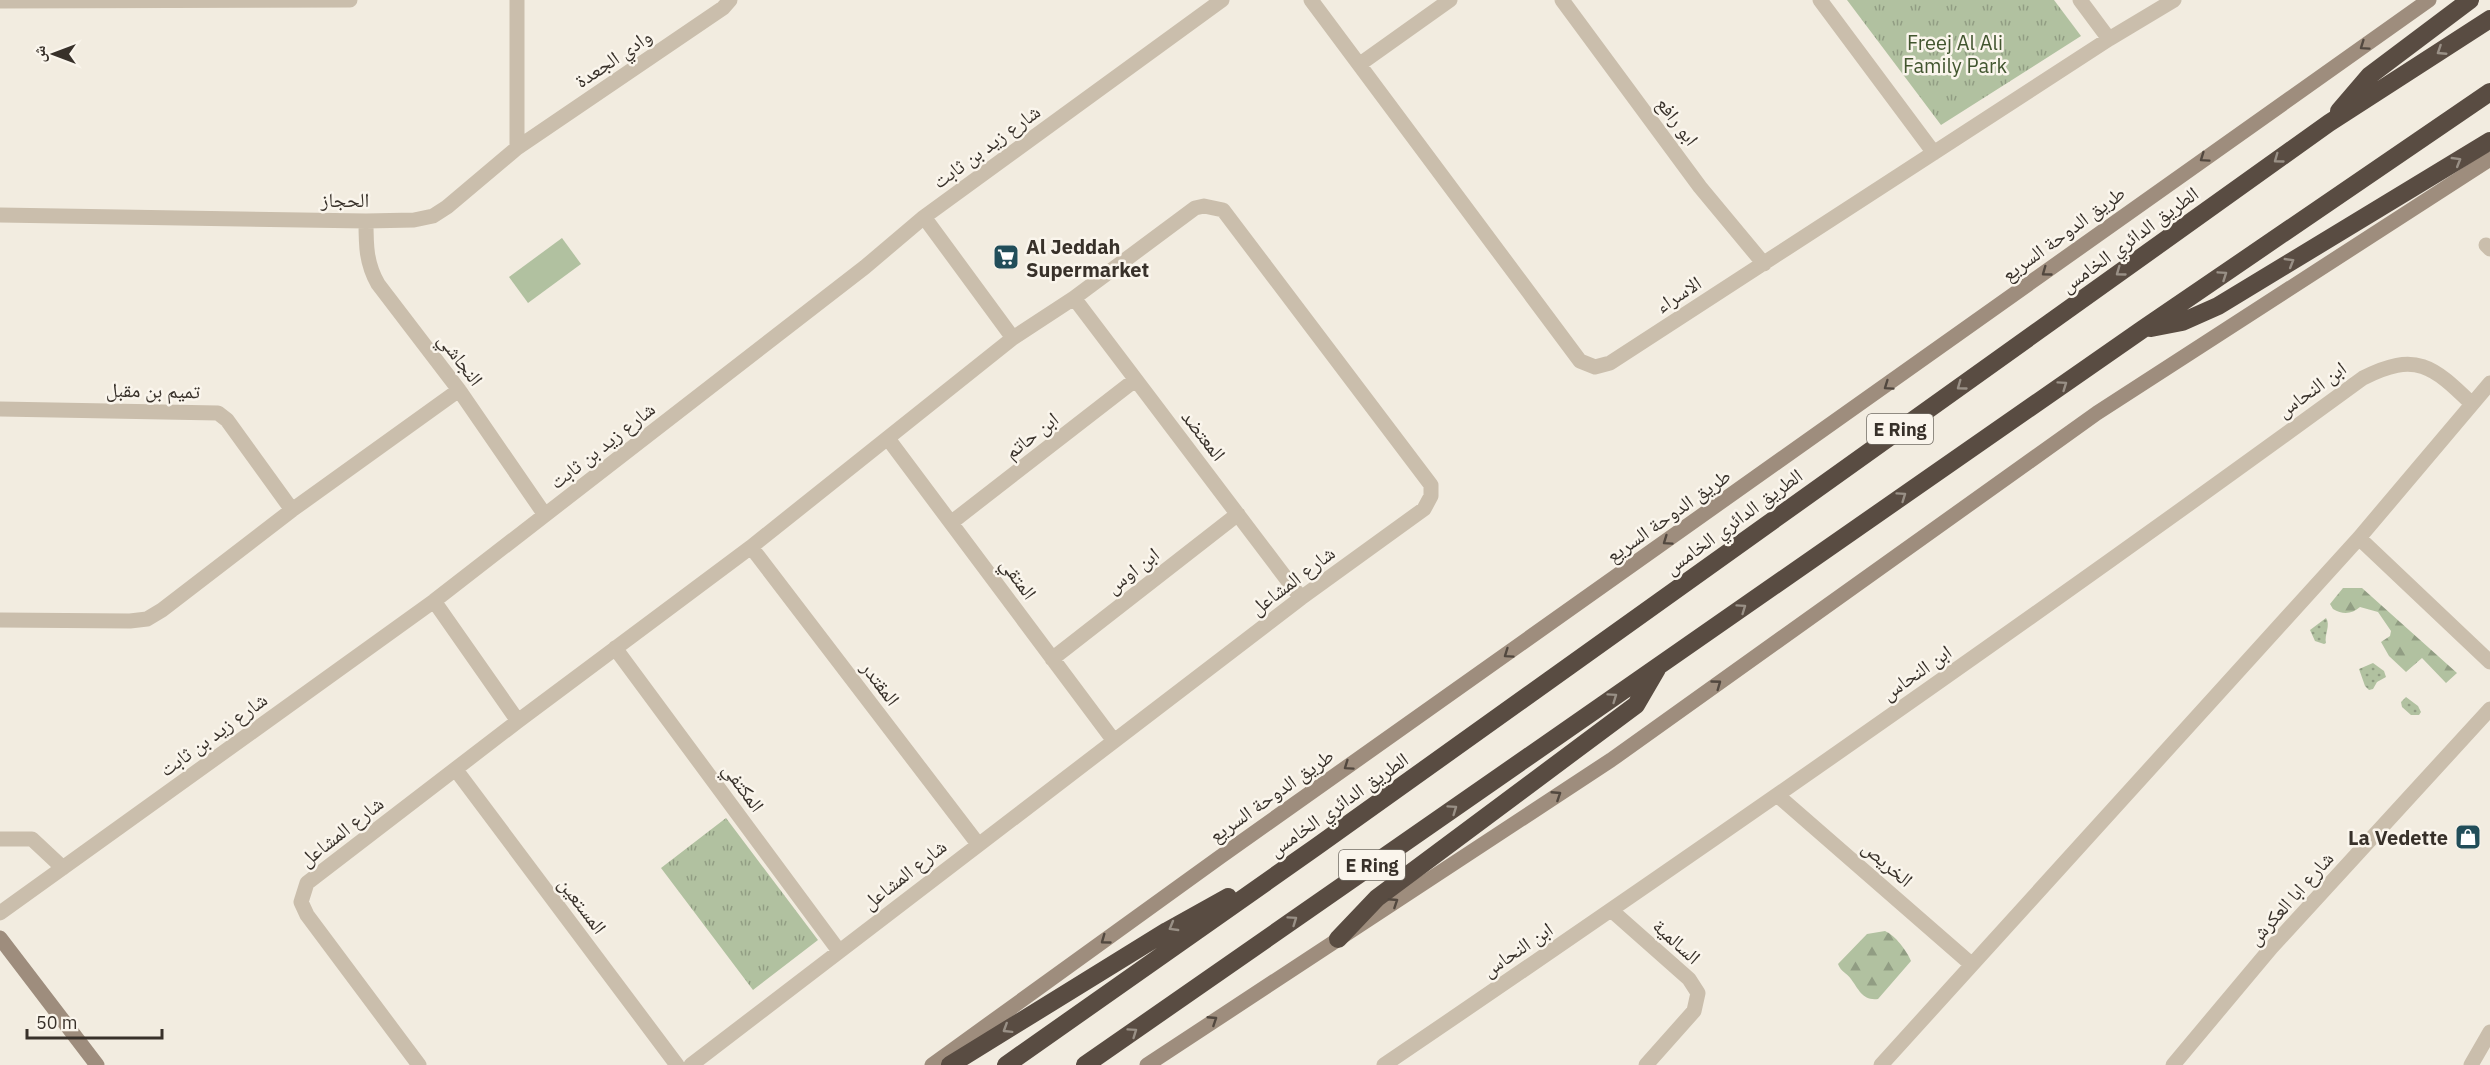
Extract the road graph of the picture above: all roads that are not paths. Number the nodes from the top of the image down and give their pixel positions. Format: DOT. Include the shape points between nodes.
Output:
graph roads {
  1 [pos="350,0"];
  2 [pos="517,0"];
  3 [pos="730,0"];
  4 [pos="1222,0"];
  5 [pos="1311,0"];
  6 [pos="1450,0"];
  7 [pos="1562,0"];
  8 [pos="1820,0"];
  9 [pos="2080,0"];
  10 [pos="2174,0"];
  11 [pos="2429,0"];
  12 [pos="2470,0"];
  13 [pos="0,1"];
  14 [pos="2490,19"];
  15 [pos="2109,39"];
  16 [pos="1360,64"];
  17 [pos="2490,92"];
  18 [pos="2329,123"];
  19 [pos="2490,141"];
  20 [pos="517,148"];
  21 [pos="1934,153"];
  22 [pos="2490,159"];
  23 [pos="0,214"];
  24 [pos="924,217"];
  25 [pos="366,221"];
  26 [pos="1764,264"];
  27 [pos="1074,298"];
  28 [pos="2143,330"];
  29 [pos="1013,338"];
  30 [pos="1135,380"];
  31 [pos="2490,383"];
  32 [pos="459,390"];
  33 [pos="2472,404"];
  34 [pos="0,409"];
  35 [pos="889,440"];
  36 [pos="292,510"];
  37 [pos="1238,514"];
  38 [pos="545,515"];
  39 [pos="952,522"];
  40 [pos="2359,538"];
  41 [pos="751,547"];
  42 [pos="1301,598"];
  43 [pos="434,601"];
  44 [pos="0,620"];
  45 [pos="615,648"];
  46 [pos="1052,659"];
  47 [pos="2490,662"];
  48 [pos="1660,665"];
  49 [pos="2490,709"];
  50 [pos="518,720"];
  51 [pos="1114,741"];
  52 [pos="456,770"];
  53 [pos="1777,795"];
  54 [pos="0,838"];
  55 [pos="978,844"];
  56 [pos="1316,847"];
  57 [pos="63,868"];
  58 [pos="1611,910"];
  59 [pos="0,913"];
  60 [pos="0,938"];
  61 [pos="1338,939"];
  62 [pos="839,951"];
  63 [pos="1971,964"];
  64 [pos="2490,1032"];
  65 [pos="1179,1043"];
  66 [pos="2175,1064"];
  67 [pos="97,1065"];
  68 [pos="419,1065"];
  69 [pos="677,1065"];
  70 [pos="691,1065"];
  71 [pos="932,1065"];
  72 [pos="950,1065"];
  73 [pos="1006,1065"];
  74 [pos="1085,1065"];
  75 [pos="1147,1065"];
  76 [pos="1170,1065"];
  77 [pos="1384,1065"];
  78 [pos="1646,1065"];
  79 [pos="1881,1065"];
  80 [pos="2470,1065"];
  1 -- 13 [label="street"];
  2 -- 20 [label="street"];
  3 -- 20 [label="street, وادي الجعدة"];
  4 -- 24 [label="street, شارع زيد بن ثابت"];
  5 -- 16 [label="street, الاسراء"];
  6 -- 16 [label="street"];
  7 -- 26 [label="street, ابو رافع" via="1701,187"];
  8 -- 21 [label="street"];
  9 -- 15 [label="street"];
  10 -- 15 [label="street, الاسراء"];
  11 -- 71 [label="street, طريق الدوحة السريع, one-way"];
  12 -- 18 [label="highway" via="2368,76"];
  14 -- 18 [label="highway, الطريق الدائري الخامس / E Ring, one-way"];
  15 -- 21 [label="street, الاسراء"];
  16 -- 26 [label="street, الاسراء" via="1580,362 1603,366 1610,363"];
  28 -- 17 [label="highway, E Ring, one-way"];
  18 -- 56 [label="highway, الطريق الدائري الخامس / E Ring, one-way"];
  28 -- 19 [label="highway, one-way" via="2182,322 2218,306"];
  20 -- 25 [label="street, الحجاز" via="433,216"];
  21 -- 26 [label="street, الاسراء"];
  61 -- 22 [label="street, one-way" via="1611,760 2097,412"];
  23 -- 25 [label="street, الحجاز"];
  24 -- 29 [label="street"];
  24 -- 38 [label="street, شارع زيد بن ثابت"];
  25 -- 32 [label="street, النجاشي" via="369,268"];
  27 -- 29 [label="street, شارع المشاعل"];
  27 -- 30 [label="street, المعتضد"];
  27 -- 42 [label="street, شارع المشاعل" via="1195,208 1223,210 1431,485 1424,509"];
  48 -- 28 [label="highway, E Ring, one-way"];
  29 -- 35 [label="street, شارع المشاعل"];
  30 -- 37 [label="street, المعتضد"];
  30 -- 39 [label="street, ابن حاتم"];
  31 -- 33 [label="street"];
  32 -- 36 [label="street"];
  32 -- 38 [label="street, النجاشي"];
  33 -- 40 [label="street"];
  33 -- 53 [label="street, ابن النحاس" via="2444,376 2409,362 2385,366 2363,378 2156,529"];
  34 -- 36 [label="street, تميم بن مقبل" via="218,413"];
  35 -- 39 [label="street, المتقي"];
  35 -- 41 [label="street, شارع المشاعل"];
  36 -- 44 [label="street" via="147,619"];
  37 -- 42 [label="street, المعتضد"];
  37 -- 46 [label="street, ابن اوس"];
  38 -- 43 [label="street, شارع زيد بن ثابت"];
  39 -- 46 [label="street, المتقي"];
  40 -- 47 [label="street"];
  40 -- 63 [label="street"];
  41 -- 45 [label="street, شارع المشاعل"];
  41 -- 55 [label="street, المقتدر"];
  42 -- 51 [label="street, شارع المشاعل"];
  43 -- 50 [label="street"];
  43 -- 57 [label="street, شارع زيد بن ثابت"];
  45 -- 50 [label="street, شارع المشاعل"];
  45 -- 62 [label="street, المكتفي"];
  46 -- 51 [label="street, المتقي"];
  48 -- 61 [label="highway" via="1636,705 1377,898"];
  74 -- 48 [label="highway, E Ring, one-way"];
  49 -- 66 [label="street, شارع ابا العكرش" via="2271,948"];
  50 -- 52 [label="street, شارع المشاعل"];
  51 -- 55 [label="street, شارع المشاعل"];
  52 -- 68 [label="street, شارع المشاعل" via="307,883 301,902"];
  52 -- 69 [label="street, المستعين"];
  53 -- 58 [label="street, ابن النحاس"];
  53 -- 63 [label="street, الخريص"];
  54 -- 57 [label="street" via="32,839"];
  55 -- 62 [label="street, شارع المشاعل"];
  56 -- 72 [label="highway, one-way" via="1167,931"];
  56 -- 73 [label="highway, الطريق الدائري الخامس / E Ring"];
  57 -- 59 [label="street, شارع زيد بن ثابت"];
  58 -- 77 [label="street, ابن النحاس"];
  58 -- 78 [label="street, السالمية" via="1689,979 1698,993 1694,1011"];
  60 -- 67 [label="street"];
  65 -- 61 [label="street, one-way"];
  62 -- 70 [label="street, شارع المشاعل"];
  63 -- 79 [label="street"];
  64 -- 80 [label="street"];
  65 -- 75 [label="street"];
  65 -- 76 [label="street"];
}
